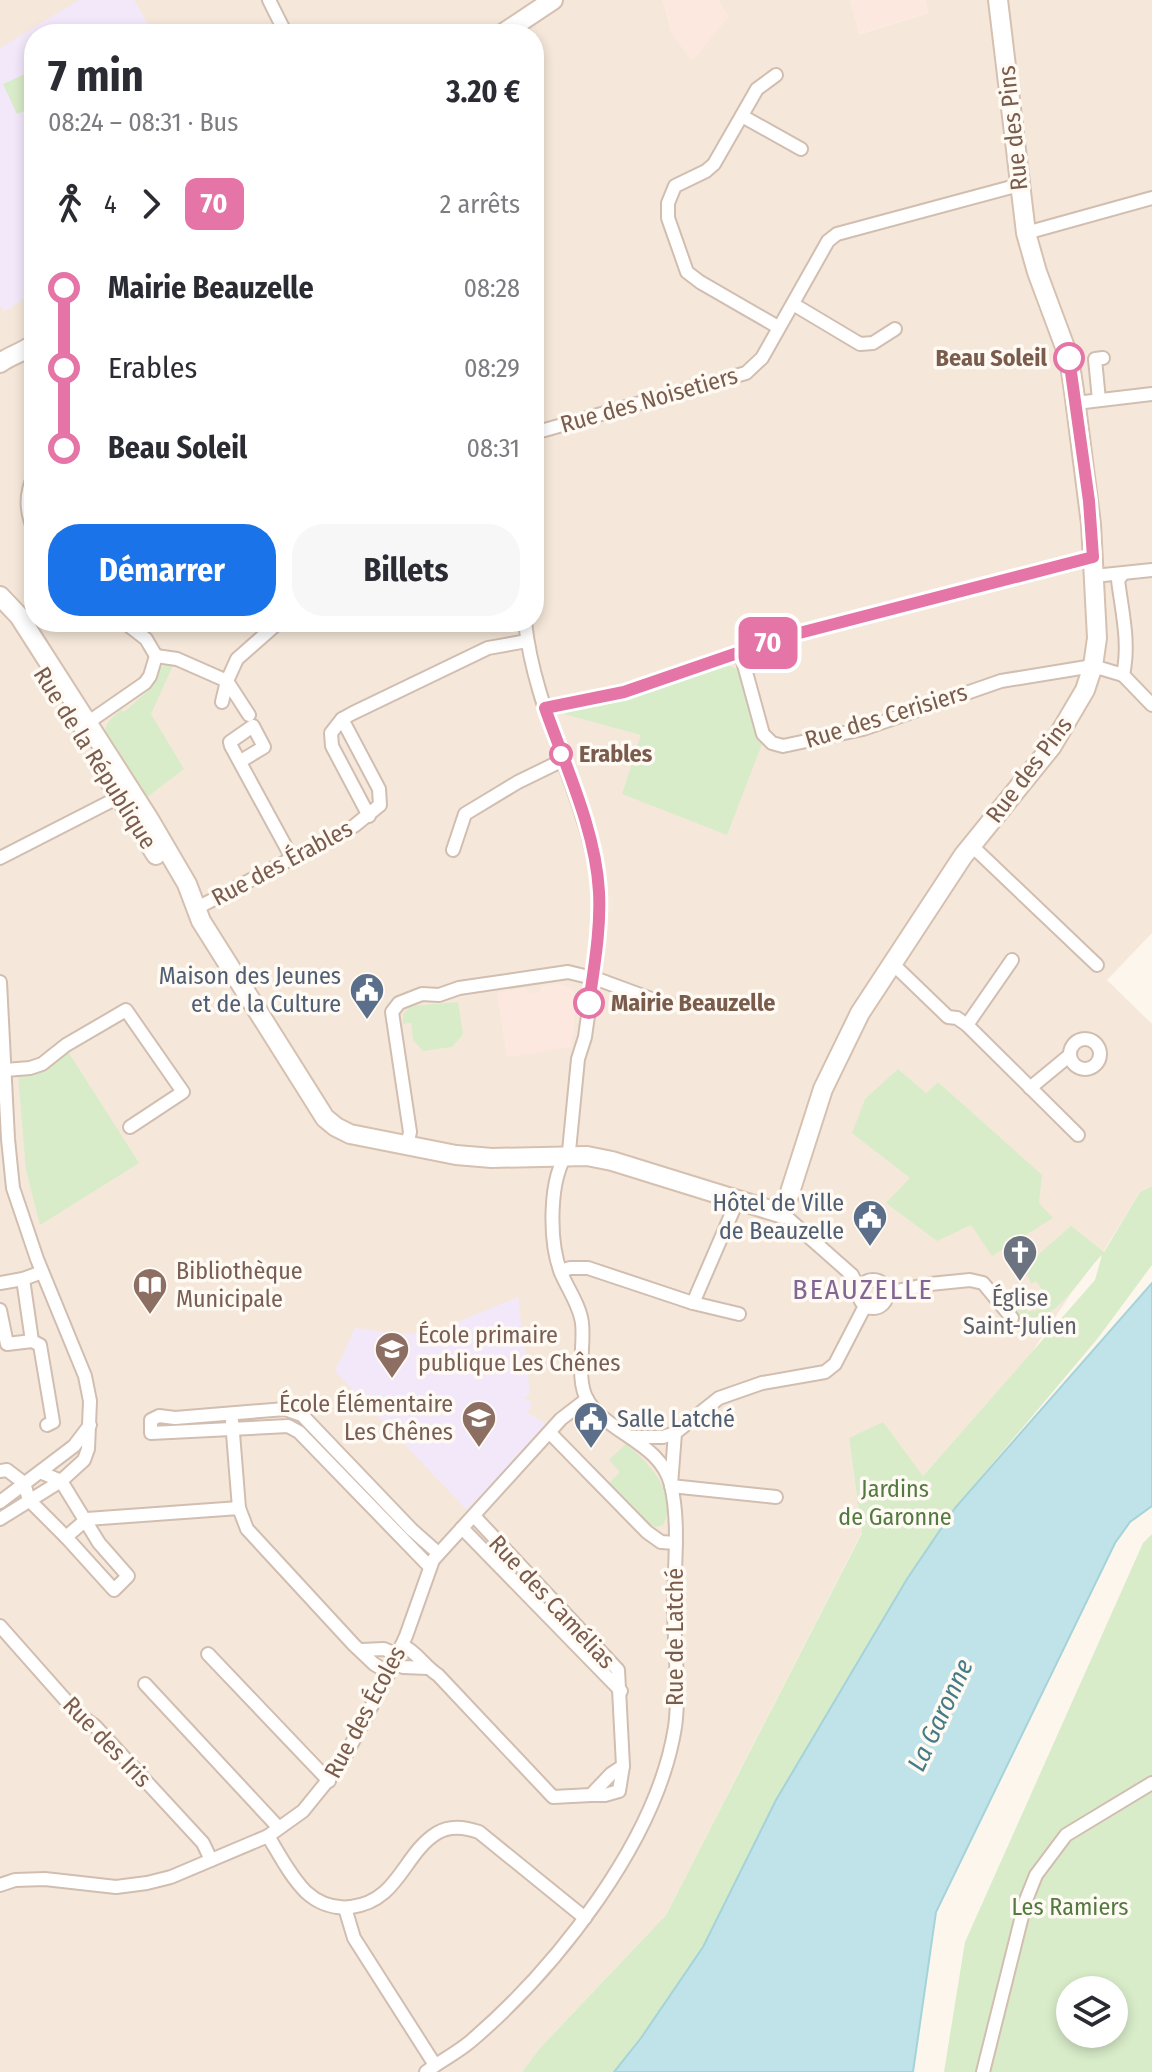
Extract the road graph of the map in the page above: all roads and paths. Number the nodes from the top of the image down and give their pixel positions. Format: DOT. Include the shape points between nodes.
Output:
graph roads {
  1 [pos="269,0"];
  2 [pos="553,0"];
  3 [pos="998,0"];
  4 [pos="281,24"];
  5 [pos="517,24"];
  6 [pos="776,75"];
  7 [pos="742,116"];
  8 [pos="801,149"];
  9 [pos="1019,185"];
  10 [pos="1152,198"];
  11 [pos="1026,233"];
  12 [pos="793,304"];
  13 [pos="778,327"];
  14 [pos="895,329"];
  15 [pos="24,351"];
  16 [pos="24,353"];
  17 [pos="1103,358"];
  18 [pos="0,363"];
  19 [pos="0,375"];
  20 [pos="1152,394"];
  21 [pos="1099,400"];
  22 [pos="1076,403"];
  23 [pos="544,430"];
  24 [pos="1093,567"];
  25 [pos="1152,570"];
  26 [pos="1123,574"];
  27 [pos="2,599"];
  28 [pos="137,632"];
  29 [pos="268,632"];
  30 [pos="526,632"];
  31 [pos="527,641"];
  32 [pos="741,654"];
  33 [pos="156,656"];
  34 [pos="1093,666"];
  35 [pos="1123,675"];
  36 [pos="227,681"];
  37 [pos="222,702"];
  38 [pos="1152,705"];
  39 [pos="545,708"];
  40 [pos="249,715"];
  41 [pos="342,719"];
  42 [pos="87,724"];
  43 [pos="563,760"];
  44 [pos="241,761"];
  45 [pos="125,794"];
  46 [pos="369,816"];
  47 [pos="971,845"];
  48 [pos="453,850"];
  49 [pos="2,858"];
  50 [pos="292,858"];
  51 [pos="195,909"];
  52 [pos="1012,960"];
  53 [pos="893,964"];
  54 [pos="1097,965"];
  55 [pos="593,977"];
  56 [pos="0,982"];
  57 [pos="669,1003"];
  58 [pos="967,1025"];
  59 [pos="2,1027"];
  60 [pos="1070,1055"];
  61 [pos="5,1070"];
  62 [pos="1030,1088"];
  63 [pos="130,1127"];
  64 [pos="1078,1135"];
  65 [pos="407,1145"];
  66 [pos="565,1155"];
  67 [pos="738,1199"];
  68 [pos="783,1214"];
  69 [pos="561,1271"];
  70 [pos="42,1272"];
  71 [pos="23,1279"];
  72 [pos="0,1283"];
  73 [pos="859,1289"];
  74 [pos="887,1293"];
  75 [pos="693,1303"];
  76 [pos="865,1306"];
  77 [pos="0,1310"];
  78 [pos="739,1314"];
  79 [pos="1012,1318"];
  80 [pos="32,1341"];
  81 [pos="587,1399"];
  82 [pos="232,1413"];
  83 [pos="47,1425"];
  84 [pos="90,1425"];
  85 [pos="232,1427"];
  86 [pos="550,1433"];
  87 [pos="675,1433"];
  88 [pos="630,1437"];
  89 [pos="0,1471"];
  90 [pos="40,1472"];
  91 [pos="61,1481"];
  92 [pos="366,1481"];
  93 [pos="24,1483"];
  94 [pos="671,1486"];
  95 [pos="356,1491"];
  96 [pos="776,1497"];
  97 [pos="29,1500"];
  98 [pos="0,1502"];
  99 [pos="239,1508"];
  100 [pos="474,1516"];
  101 [pos="0,1519"];
  102 [pos="87,1519"];
  103 [pos="462,1528"];
  104 [pos="66,1537"];
  105 [pos="676,1543"];
  106 [pos="438,1553"];
  107 [pos="429,1566"];
  108 [pos="0,1626"];
  109 [pos="361,1650"];
  110 [pos="208,1654"];
  111 [pos="396,1659"];
  112 [pos="428,1668"];
  113 [pos="145,1684"];
  114 [pos="621,1691"];
  115 [pos="329,1781"];
  116 [pos="1152,1783"];
  117 [pos="273,1832"];
  118 [pos="211,1860"];
  119 [pos="0,1885"];
  120 [pos="345,1908"];
  121 [pos="585,1918"];
  122 [pos="430,2069"];
  123 [pos="983,2072"];
  1 -- 4 [label="street"];
  2 -- 5 [label="street"];
  3 -- 9 [label="street, Rue des Pins"];
  6 -- 7 [label="street" via="757,89"];
  7 -- 8 [label="street"];
  7 -- 13 [label="street" via="714,164 675,186 668,218 687,272"];
  9 -- 11 [label="street, Rue des Pins"];
  9 -- 12 [label="street, Rue des Noisetiers" via="837,234"];
  10 -- 11 [label="street"];
  11 -- 22 [label="street, Rue des Pins" via="1069,358"];
  12 -- 13 [label="street, Rue des Noisetiers"];
  12 -- 14 [label="street" via="860,344 873,343"];
  13 -- 23 [label="street, Rue des Noisetiers" via="762,358 746,373"];
  15 -- 18 [label="street"];
  16 -- 19 [label="street"];
  17 -- 21 [label="street" via="1095,359"];
  20 -- 21 [label="street"];
  21 -- 22 [label="street"];
  22 -- 24 [label="street, Rue des Pins"];
  24 -- 26 [label="street"];
  24 -- 32 [label="street" via="784,637"];
  24 -- 34 [label="street, Rue des Pins"];
  25 -- 26 [label="street"];
  26 -- 35 [label="street" via="1118,580 1127,642"];
  27 -- 42 [label="street, Rue de la République" via="8,620"];
  28 -- 33 [label="street"];
  29 -- 36 [label="street" via="237,659"];
  30 -- 31 [label="street"];
  31 -- 39 [label="street"];
  31 -- 41 [label="street" via="488,648"];
  32 -- 34 [label="street, Rue des Cerisiers" via="763,734 783,746 863,729 1001,681"];
  32 -- 39 [label="street" via="624,692"];
  33 -- 36 [label="street" via="177,659"];
  33 -- 42 [label="street" via="145,683"];
  34 -- 35 [label="street"];
  34 -- 47 [label="street, Rue des Pins" via="1052,746"];
  35 -- 38 [label="street"];
  36 -- 37 [label="street"];
  36 -- 40 [label="street"];
  39 -- 43 [label="street"];
  41 -- 46 [label="street, Rue des Érables" via="331,733 332,746"];
  41 -- 46 [label="street, Rue des Érables" via="379,789 380,805"];
  42 -- 45 [label="street, Rue de la République" via="86,743"];
  43 -- 48 [label="street" via="465,814"];
  43 -- 55 [label="street" via="596,869 599,907"];
  44 -- 50 [label="street"];
  45 -- 49 [label="street"];
  45 -- 51 [label="street, Rue de la République" via="187,884"];
  46 -- 50 [label="street, Rue des Érables"];
  47 -- 53 [label="street, Rue des Pins"];
  47 -- 54 [label="street"];
  50 -- 51 [label="street, Rue des Érables"];
  51 -- 65 [label="street, Rue de la République" via="325,1118 350,1134"];
  52 -- 58 [label="street"];
  53 -- 58 [label="street" via="948,1017"];
  53 -- 68 [label="street, Rue des Pins" via="860,1013 829,1075"];
  55 -- 57 [label="street"];
  55 -- 65 [label="street" via="568,972 422,994 399,1003 392,1012 410,1132"];
  55 -- 66 [label="street"];
  56 -- 59 [label="street"];
  58 -- 62 [label="street"];
  59 -- 61 [label="street"];
  60 -- 62 [label="street"];
  61 -- 63 [label="street" via="42,1064 126,1010 183,1092"];
  61 -- 70 [label="street" via="13,1188"];
  62 -- 64 [label="street"];
  65 -- 66 [label="street, Rue de la République" via="472,1157"];
  66 -- 67 [label="street, Rue de la République" via="612,1161"];
  66 -- 69 [label="street" via="553,1227"];
  67 -- 68 [label="street, Rue de la République"];
  67 -- 75 [label="street"];
  68 -- 73 [label="street" via="852,1275"];
  69 -- 75 [label="street" via="588,1268"];
  69 -- 81 [label="street" via="582,1319"];
  70 -- 71 [label="street"];
  70 -- 84 [label="street" via="85,1376"];
  71 -- 72 [label="street"];
  71 -- 80 [label="street"];
  73 -- 74 [label="street" via="875,1280"];
  73 -- 76 [label="street"];
  74 -- 76 [label="street" via="880,1306"];
  74 -- 79 [label="street" via="970,1280 983,1283"];
  75 -- 78 [label="street"];
  76 -- 87 [label="street" via="835,1364 825,1372 762,1383 719,1398"];
  77 -- 80 [label="street" via="7,1344"];
  80 -- 83 [label="street" via="40,1345 53,1422"];
  81 -- 86 [label="street, Rue des Écoles"];
  81 -- 88 [label="street, Rue de Latché"];
  82 -- 85 [label="street"];
  82 -- 85 [label="street" via="159,1416 151,1420 151,1433"];
  82 -- 92 [label="street" via="285,1409 302,1415"];
  84 -- 90 [label="street" via="74,1446"];
  84 -- 91 [label="street" via="84,1460"];
  85 -- 95 [label="street" via="288,1426"];
  85 -- 99 [label="street"];
  86 -- 100 [label="street, Rue des Écoles"];
  86 -- 105 [label="street" via="647,1532 661,1542"];
  87 -- 88 [label="street"];
  87 -- 94 [label="street"];
  88 -- 94 [label="street, Rue de Latché" via="662,1465"];
  89 -- 93 [label="street" via="7,1470"];
  90 -- 91 [label="street"];
  90 -- 93 [label="street"];
  91 -- 97 [label="street"];
  91 -- 102 [label="street"];
  92 -- 95 [label="street"];
  92 -- 106 [label="street"];
  93 -- 97 [label="street"];
  93 -- 98 [label="street"];
  94 -- 96 [label="street"];
  94 -- 105 [label="street, Rue de Latché"];
  95 -- 107 [label="street"];
  97 -- 101 [label="street"];
  97 -- 104 [label="street"];
  99 -- 102 [label="street"];
  99 -- 109 [label="street, Rue des Camélias" via="247,1529"];
  100 -- 103 [label="street, Rue des Écoles"];
  100 -- 114 [label="street, Rue des Camélias" via="618,1670"];
  102 -- 104 [label="street"];
  102 -- 104 [label="street" via="99,1543 128,1576 114,1590"];
  103 -- 106 [label="street, Rue des Écoles"];
  103 -- 114 [label="street, Rue des Camélias"];
  105 -- 121 [label="street, Rue de Latché" via="676,1724 670,1749 642,1823"];
  106 -- 107 [label="street, Rue des Écoles"];
  107 -- 111 [label="street, Rue des Écoles"];
  108 -- 118 [label="street, Rue des Iris" via="203,1843"];
  109 -- 111 [label="street" via="384,1649"];
  109 -- 111 [label="street, Rue des Camélias" via="374,1664"];
  110 -- 115 [label="street"];
  111 -- 112 [label="street" via="403,1667"];
  111 -- 112 [label="street, Rue des Camélias" via="419,1656"];
  111 -- 115 [label="street, Rue des Écoles"];
  112 -- 114 [label="street, Rue des Camélias" via="553,1797 591,1795 623,1766"];
  113 -- 117 [label="street"];
  115 -- 117 [label="street, Rue des Écoles" via="303,1811"];
  116 -- 123 [label="street" via="1066,1835 1036,1875"];
  117 -- 118 [label="street, Rue des Écoles"];
  117 -- 120 [label="street" via="307,1893"];
  118 -- 119 [label="street, Rue des Écoles" via="171,1877 116,1887 45,1879"];
  120 -- 121 [label="street" via="383,1895 439,1832 467,1828 479,1832"];
  120 -- 122 [label="street" via="358,1946"];
  121 -- 122 [label="street, Rue de Latché" via="536,1978 470,2042"];
}
